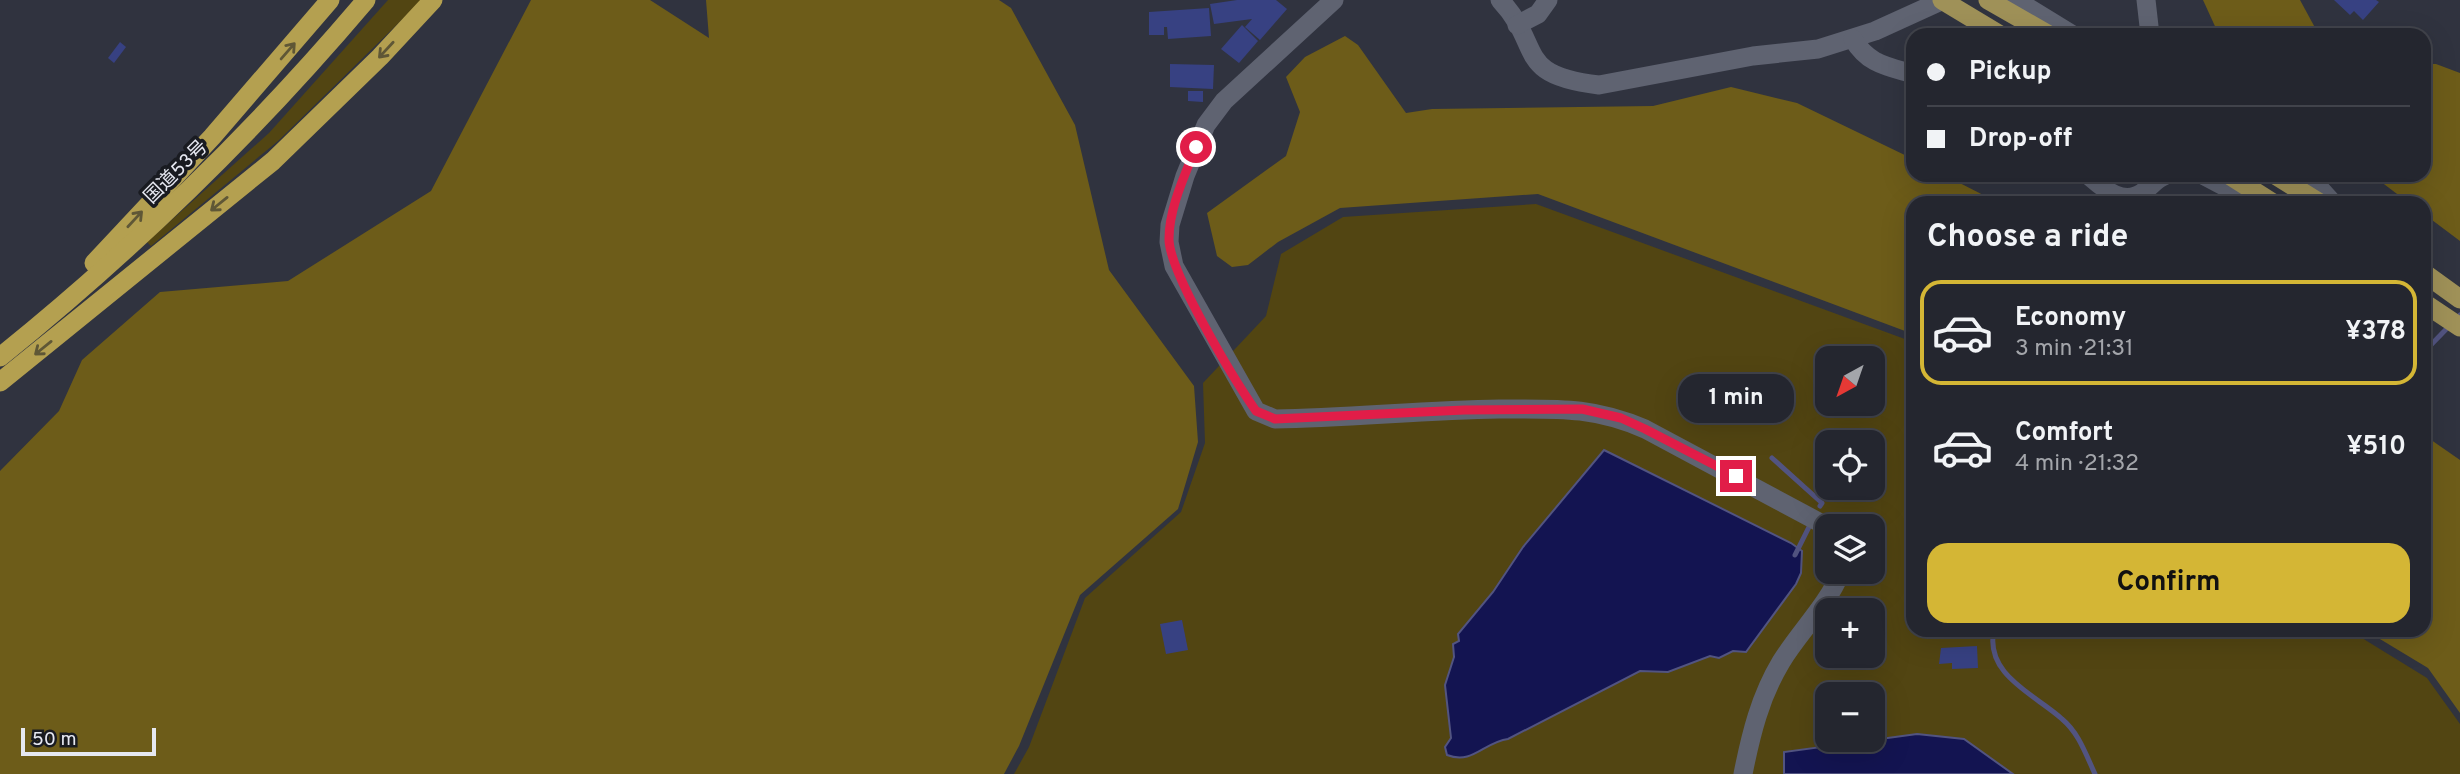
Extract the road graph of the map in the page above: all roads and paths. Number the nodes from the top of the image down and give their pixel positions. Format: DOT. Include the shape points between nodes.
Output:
graph roads {
  1 [pos="330,0"];
  2 [pos="366,0"];
  3 [pos="433,0"];
  4 [pos="1334,0"];
  5 [pos="1500,0"];
  6 [pos="1548,0"];
  7 [pos="1943,0"];
  8 [pos="1988,0"];
  9 [pos="2009,0"];
  10 [pos="2146,0"];
  11 [pos="1517,25"];
  12 [pos="1987,28"];
  13 [pos="2037,28"];
  14 [pos="2062,28"];
  15 [pos="2149,28"];
  16 [pos="1853,39"];
  17 [pos="1906,72"];
  18 [pos="2097,182"];
  19 [pos="2154,182"];
  20 [pos="2222,182"];
  21 [pos="2240,182"];
  22 [pos="2286,182"];
  23 [pos="2313,182"];
  24 [pos="2119,196"];
  25 [pos="2132,196"];
  26 [pos="2245,196"];
  27 [pos="2262,196"];
  28 [pos="2309,196"];
  29 [pos="2327,196"];
  30 [pos="2431,278"];
  31 [pos="2460,299"];
  32 [pos="2431,307"];
  33 [pos="40,325"];
  34 [pos="2460,327"];
  35 [pos="0,357"];
  36 [pos="0,382"];
  37 [pos="1815,520"];
  38 [pos="1835,584"];
  39 [pos="1743,774"];
  33 -- 1 [label="highway, one-way"];
  2 -- 33 [label="highway, 国道53号" via="314,61 141,237"];
  3 -- 36 [label="highway, one-way" via="273,161"];
  4 -- 37 [label="street" via="1224,101 1206,125 1170,225 1174,266 1256,411 1275,419 1582,409 1645,429"];
  5 -- 11 [label="street"];
  6 -- 11 [label="street" via="1538,14"];
  7 -- 12 [label="main road"];
  7 -- 16 [label="street"];
  8 -- 13 [label="main road"];
  9 -- 14 [label="street"];
  10 -- 15 [label="street"];
  11 -- 16 [label="street" via="1542,68 1575,82 1599,85 1818,49"];
  16 -- 17 [label="street" via="1863,55"];
  18 -- 24 [label="street"];
  19 -- 25 [label="street"];
  20 -- 26 [label="street"];
  21 -- 27 [label="main road"];
  22 -- 28 [label="main road"];
  23 -- 29 [label="street"];
  30 -- 31 [label="main road"];
  32 -- 34 [label="main road"];
  33 -- 35 [label="highway, 国道53号"];
  38 -- 39 [label="street" via="1761,698"];
}
